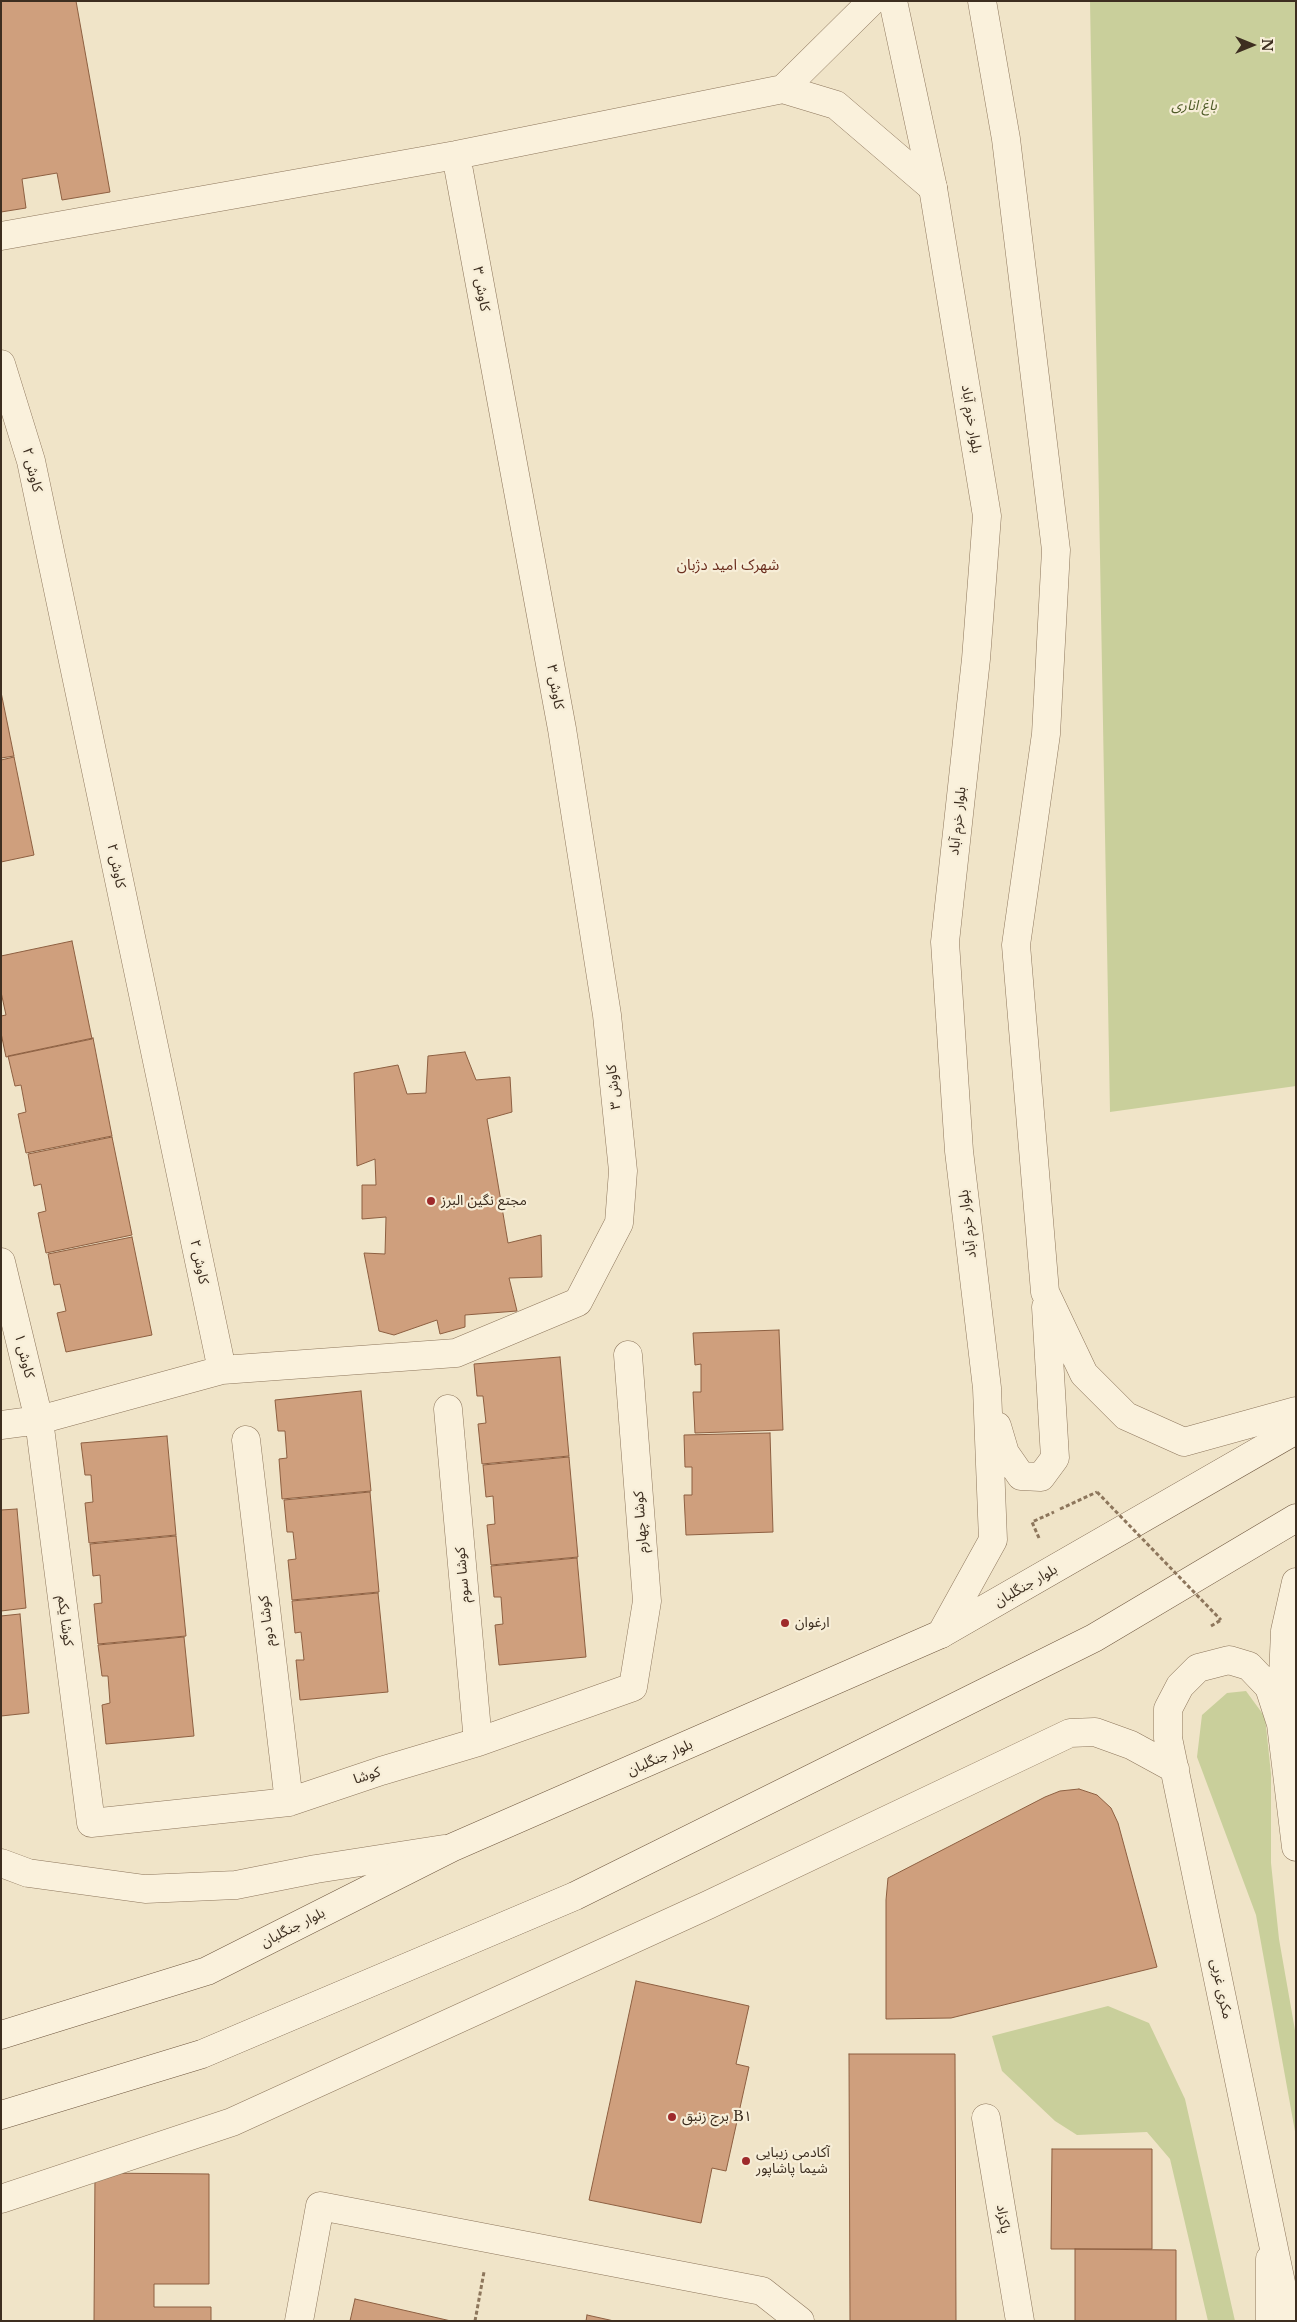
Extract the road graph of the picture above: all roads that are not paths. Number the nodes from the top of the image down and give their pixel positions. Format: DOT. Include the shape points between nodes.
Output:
graph roads {
  1 [pos="872,1"];
  2 [pos="894,1"];
  3 [pos="982,1"];
  4 [pos="783,89"];
  5 [pos="456,155"];
  6 [pos="933,188"];
  7 [pos="1,236"];
  8 [pos="1,364"];
  9 [pos="1,1262"];
  10 [pos="1045,1292"];
  11 [pos="628,1355"];
  12 [pos="222,1370"];
  13 [pos="987,1388"];
  14 [pos="448,1408"];
  15 [pos="1296,1411"];
  16 [pos="39,1420"];
  17 [pos="1,1425"];
  18 [pos="1296,1430"];
  19 [pos="246,1440"];
  20 [pos="1296,1518"];
  21 [pos="1296,1582"];
  22 [pos="940,1634"];
  23 [pos="633,1688"];
  24 [pos="1281,1724"];
  25 [pos="478,1742"];
  26 [pos="1175,1769"];
  27 [pos="289,1802"];
  28 [pos="91,1823"];
  29 [pos="1296,1847"];
  30 [pos="450,1848"];
  31 [pos="1,1863"];
  32 [pos="1,2035"];
  33 [pos="1,2115"];
  34 [pos="986,2118"];
  35 [pos="1,2199"];
  36 [pos="1270,2228"];
  37 [pos="299,2321"];
  38 [pos="800,2321"];
  39 [pos="1020,2321"];
  40 [pos="1270,2321"];
  41 [pos="1289,2321"];
  1 -- 4 [label="street"];
  2 -- 6 [label="street, بلوار خرم آباد"];
  3 -- 10 [label="street" via="1006,139 1056,550 1046,734 1016,945"];
  4 -- 5 [label="street"];
  4 -- 6 [label="street" via="836,105"];
  5 -- 7 [label="street"];
  5 -- 12 [label="street, کاوش ۳" via="562,729 607,1015 623,1171 619,1223 578,1302 456,1353"];
  6 -- 13 [label="street, بلوار خرم آباد" via="987,516 976,659 945,942 959,1150"];
  8 -- 12 [label="street, کاوش ۲" via="31,461"];
  9 -- 16 [label="street, کاوش ۱"];
  10 -- 13 [label="street" via="1055,1458 1041,1477 1020,1476 1005,1453"];
  10 -- 15 [label="street" via="1084,1374 1126,1416 1184,1442"];
  11 -- 23 [label="street, کوشا چهارم" via="647,1601"];
  12 -- 16 [label="street"];
  13 -- 22 [label="street, بلوار خرم آباد" via="993,1540"];
  14 -- 25 [label="street, کوشا سوم"];
  16 -- 17 [label="street"];
  16 -- 28 [label="street, کوشا یکم"];
  18 -- 22 [label="street, بلوار جنگلبان"];
  19 -- 27 [label="street, کوشا دوم"];
  20 -- 33 [label="street" via="1094,1638 575,1896 202,2054"];
  21 -- 24 [label="street" via="1285,1631"];
  22 -- 30 [label="street, بلوار جنگلبان"];
  23 -- 25 [label="street, کوشا"];
  24 -- 26 [label="street, مکری غربی" via="1269,1688 1249,1666 1229,1660 1198,1668 1180,1686 1168,1709 1168,1738"];
  24 -- 29 [label="street"];
  25 -- 27 [label="street, کوشا"];
  26 -- 35 [label="street" via="1131,1745 1095,1732 1070,1733 708,1905 232,2122"];
  26 -- 36 [label="street, مکری غربی"];
  27 -- 28 [label="street, کوشا"];
  30 -- 31 [label="street" via="236,1885 145,1889 28,1872"];
  30 -- 32 [label="street, بلوار جنگلبان" via="207,1971"];
  34 -- 39 [label="street, پاکزاد"];
  36 -- 40 [label="street"];
  36 -- 41 [label="street, مکری غربی"];
  37 -- 38 [label="street" via="320,2206 762,2291"];
}
